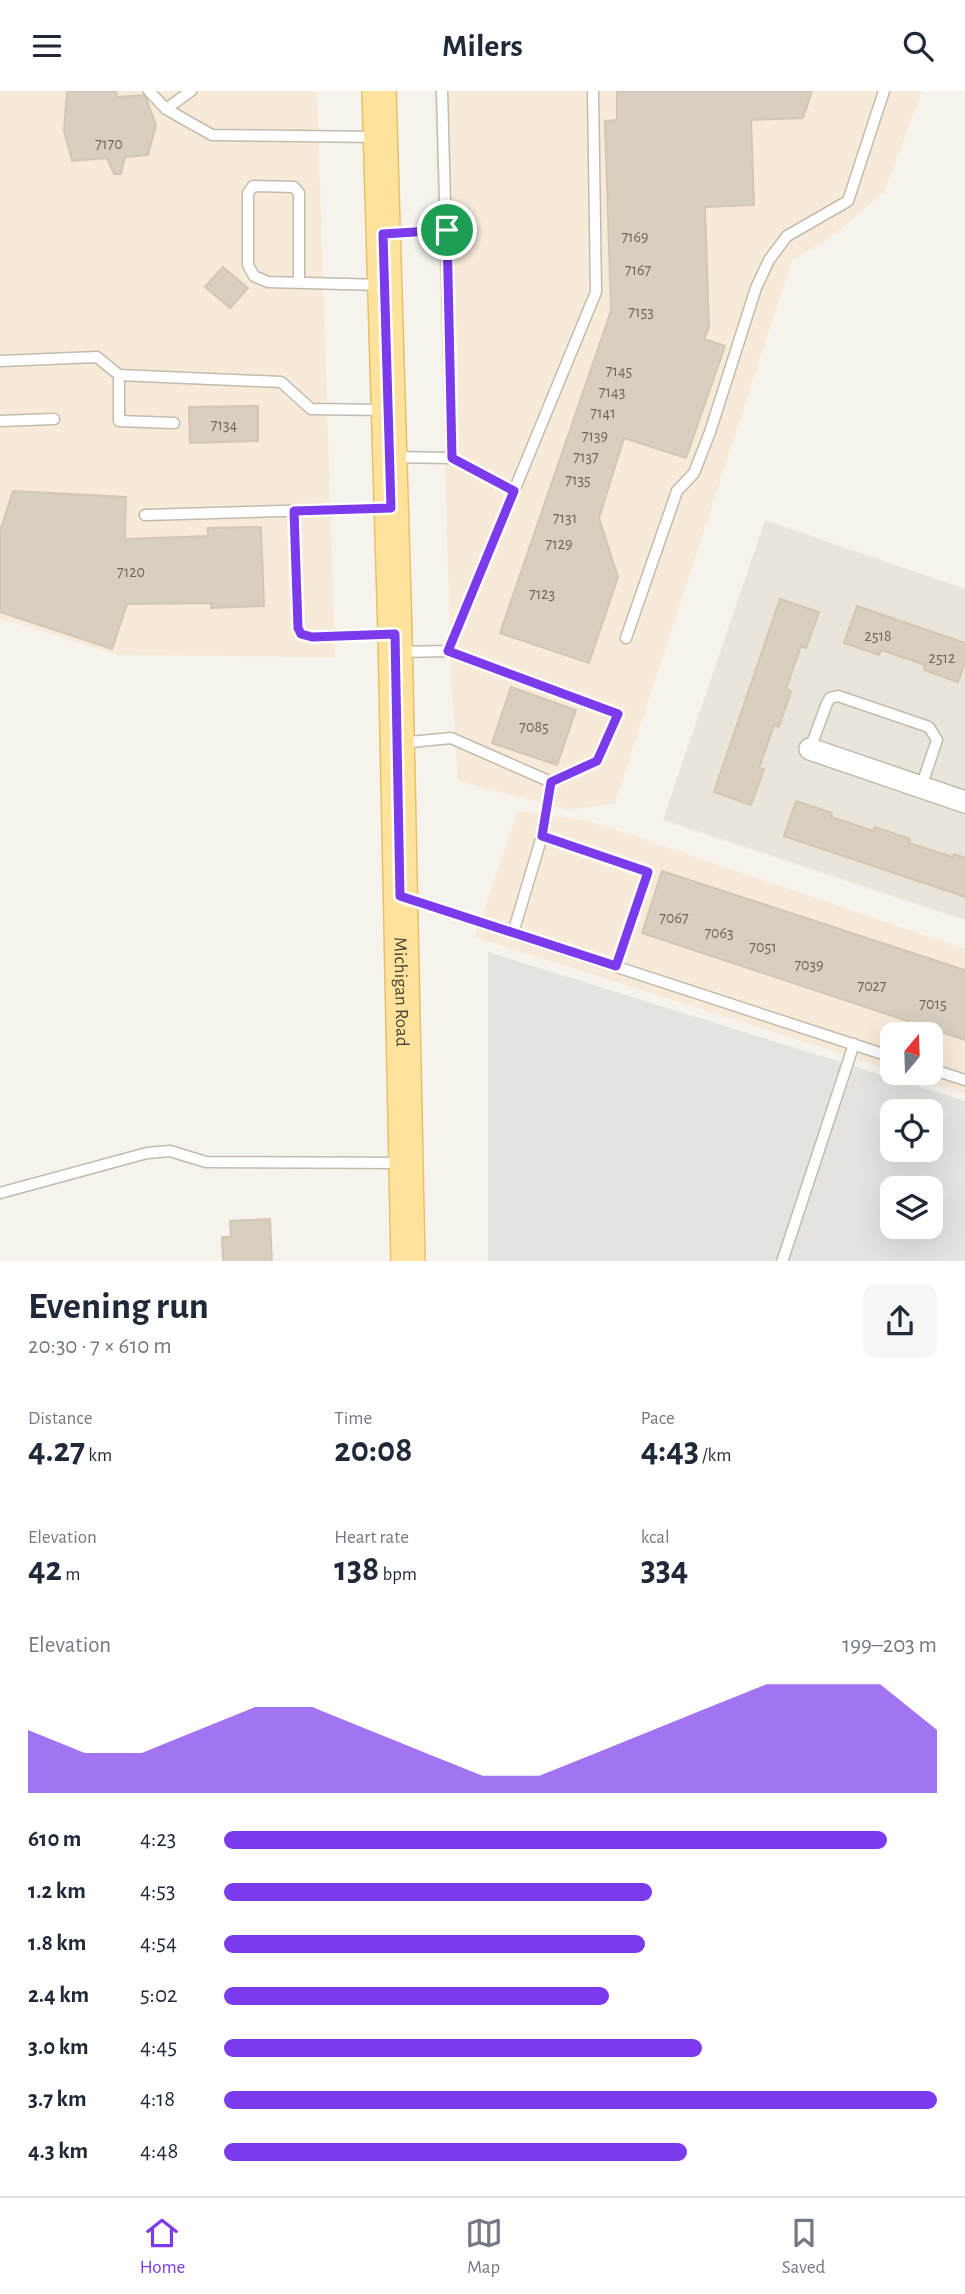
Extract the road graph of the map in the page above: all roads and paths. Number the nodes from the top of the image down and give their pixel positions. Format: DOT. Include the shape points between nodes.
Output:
graph roads {
  1 [pos="149,91"];
  2 [pos="191,91"];
  3 [pos="379,91"];
  4 [pos="442,91"];
  5 [pos="593,91"];
  6 [pos="884,91"];
  7 [pos="166,109"];
  8 [pos="380,137"];
  9 [pos="447,230"];
  10 [pos="383,234"];
  11 [pos="299,283"];
  12 [pos="385,285"];
  13 [pos="0,361"];
  14 [pos="119,375"];
  15 [pos="388,410"];
  16 [pos="54,419"];
  17 [pos="0,421"];
  18 [pos="174,423"];
  19 [pos="390,457"];
  20 [pos="452,458"];
  21 [pos="514,491"];
  22 [pos="391,508"];
  23 [pos="294,511"];
  24 [pos="145,515"];
  25 [pos="626,638"];
  26 [pos="395,643"];
  27 [pos="448,651"];
  28 [pos="397,743"];
  29 [pos="810,750"];
  30 [pos="551,782"];
  31 [pos="921,787"];
  32 [pos="965,802"];
  33 [pos="542,836"];
  34 [pos="400,896"];
  35 [pos="513,933"];
  36 [pos="616,966"];
  37 [pos="854,1044"];
  38 [pos="880,1052"];
  39 [pos="943,1073"];
  40 [pos="965,1080"];
  41 [pos="406,1163"];
  42 [pos="0,1193"];
  43 [pos="408,1261"];
  44 [pos="782,1261"];
  1 -- 7 [label="lane"];
  2 -- 7 [label="lane"];
  3 -- 8 [label="main road, Michigan Road"];
  4 -- 9 [label="lane"];
  5 -- 21 [label="lane" via="596,292"];
  6 -- 25 [label="lane" via="848,201 787,236 769,260 710,432 694,473 677,491"];
  7 -- 8 [label="lane" via="212,135"];
  8 -- 10 [label="main road, Michigan Road"];
  9 -- 10 [label="lane"];
  9 -- 20 [label="lane"];
  10 -- 12 [label="main road, Michigan Road"];
  11 -- 11 [label="lane" via="268,282 254,276 248,265 248,193 253,186 294,187 299,193"];
  11 -- 12 [label="lane"];
  12 -- 15 [label="main road, Michigan Road"];
  13 -- 14 [label="lane" via="97,358"];
  14 -- 15 [label="lane" via="281,382 311,409"];
  14 -- 18 [label="lane" via="119,421"];
  15 -- 19 [label="main road, Michigan Road"];
  16 -- 17 [label="lane"];
  19 -- 20 [label="lane"];
  19 -- 22 [label="main road, Michigan Road"];
  20 -- 21 [label="lane"];
  21 -- 27 [label="lane"];
  22 -- 23 [label="lane"];
  22 -- 26 [label="main road, Michigan Road"];
  23 -- 24 [label="lane"];
  23 -- 26 [label="lane" via="301,634"];
  26 -- 27 [label="lane"];
  26 -- 28 [label="main road, Michigan Road"];
  27 -- 30 [label="lane" via="618,714 597,761"];
  28 -- 30 [label="lane" via="451,737"];
  28 -- 34 [label="main road, Michigan Road"];
  29 -- 31 [label="street"];
  29 -- 31 [label="lane" via="830,698 838,696 934,732 937,740"];
  30 -- 33 [label="lane"];
  31 -- 32 [label="street"];
  33 -- 35 [label="lane"];
  33 -- 36 [label="lane" via="648,872"];
  34 -- 35 [label="lane"];
  34 -- 41 [label="main road, Michigan Road"];
  35 -- 36 [label="lane"];
  36 -- 37 [label="lane"];
  37 -- 38 [label="lane"];
  37 -- 44 [label="lane"];
  39 -- 40 [label="lane"];
  41 -- 42 [label="lane" via="206,1162 170,1151 147,1153"];
  41 -- 43 [label="main road, Michigan Road"];
}
